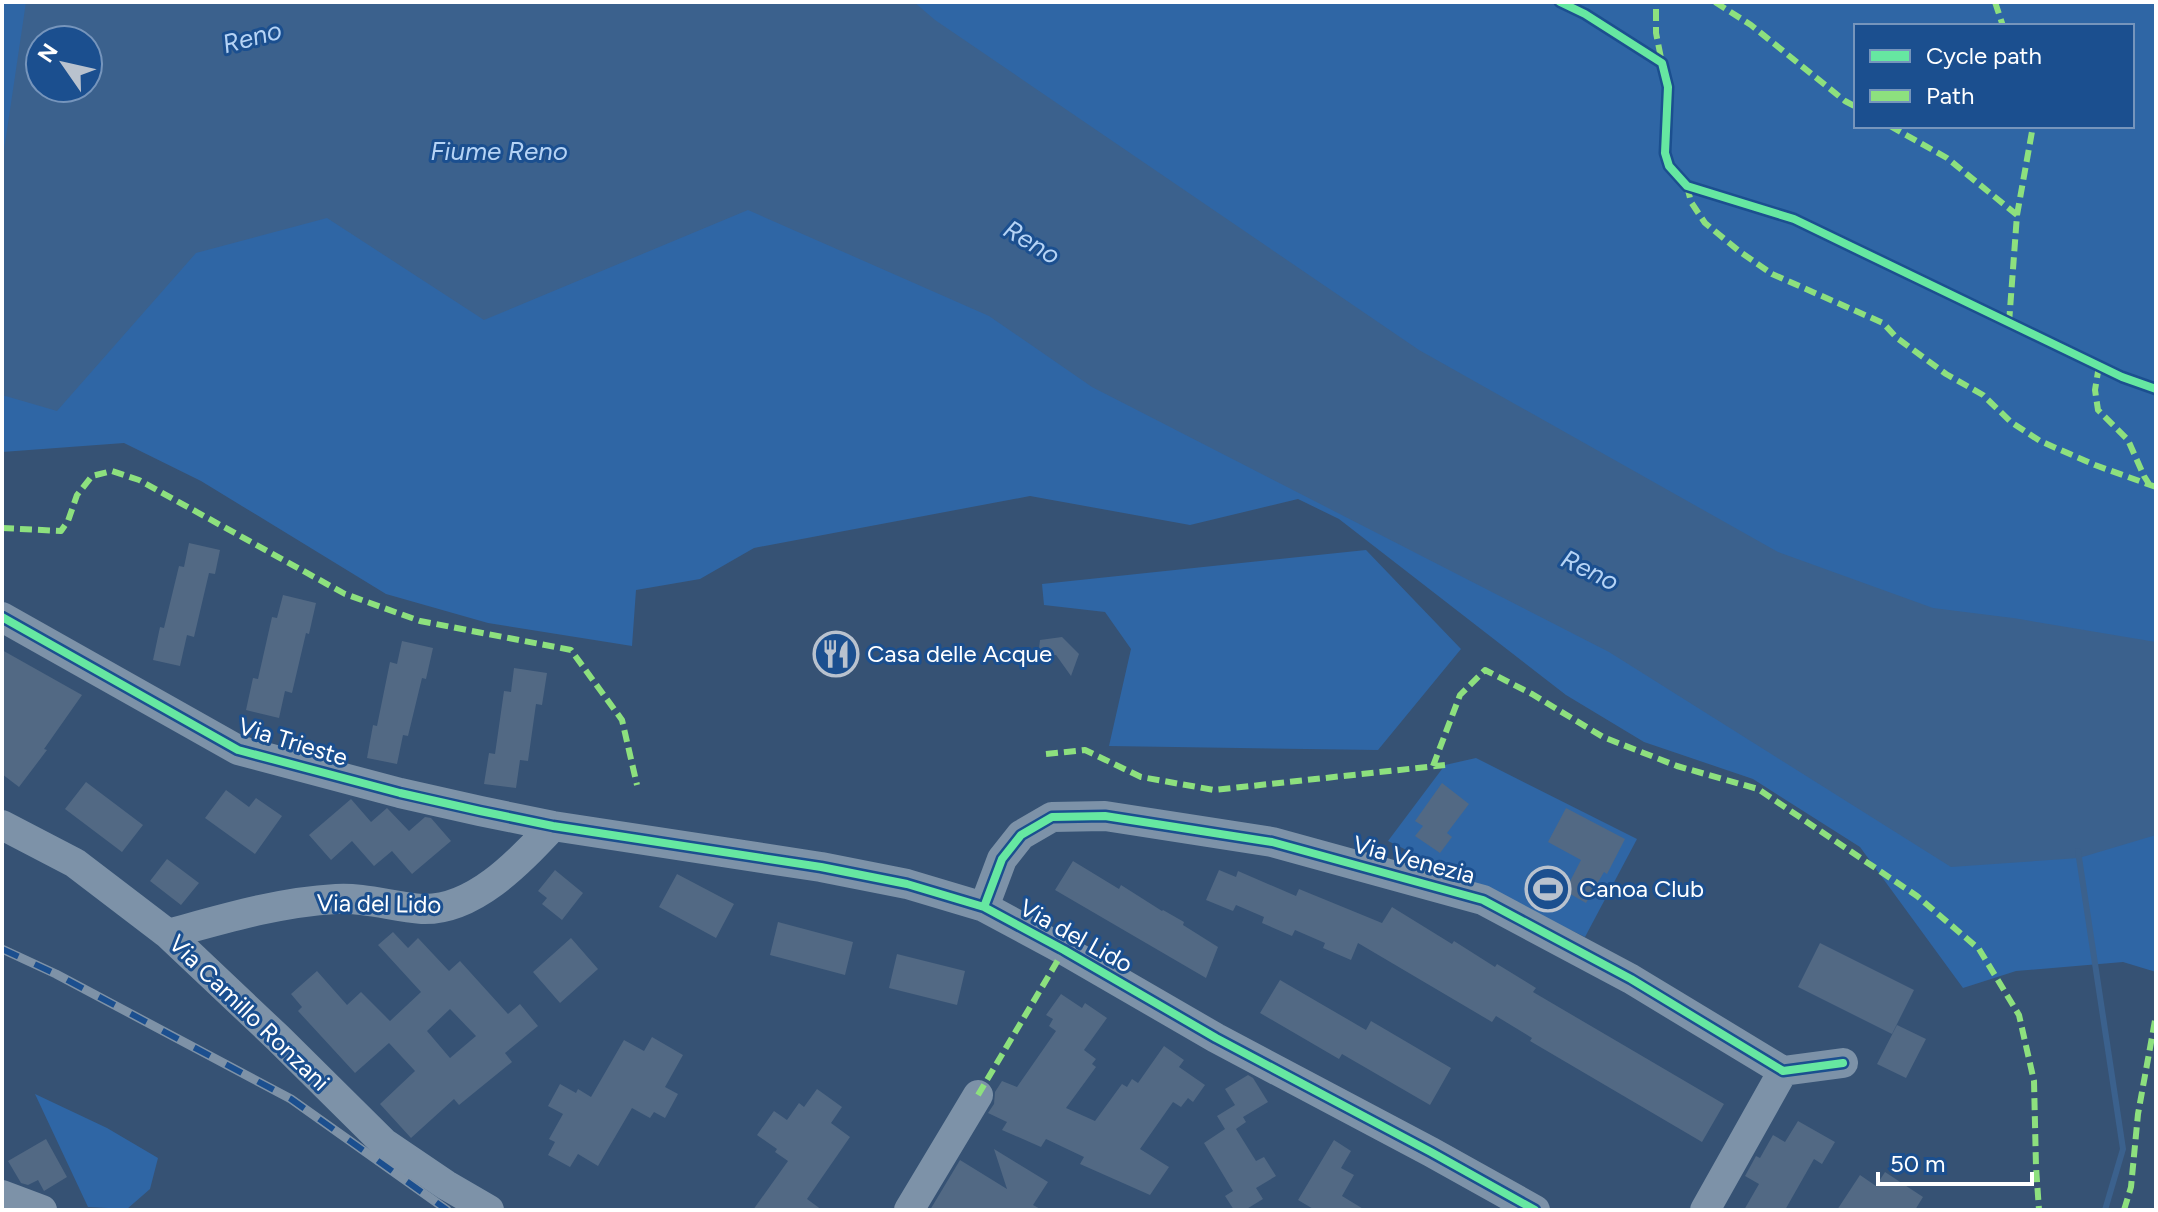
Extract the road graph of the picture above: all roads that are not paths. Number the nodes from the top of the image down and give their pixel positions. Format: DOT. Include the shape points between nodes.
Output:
graph roads {
  1 [pos="2,617"];
  2 [pos="2,825"];
  3 [pos="553,826"];
  4 [pos="984,907"];
  5 [pos="168,934"];
  6 [pos="1843,1063"];
  7 [pos="1783,1071"];
  8 [pos="978,1095"];
  9 [pos="2,1195"];
  10 [pos="42,1210"];
  11 [pos="489,1210"];
  12 [pos="909,1210"];
  13 [pos="1535,1210"];
  14 [pos="1705,1210"];
  1 -- 3 [label="street, Via Trieste" via="238,750"];
  2 -- 5 [label="street, Via Camillo Ronzani" via="75,863"];
  3 -- 4 [label="street, Via del Lido" via="821,867"];
  3 -- 5 [label="street, Via del Lido" via="520,862 460,902 439,909 339,899 277,907"];
  4 -- 7 [label="street, Via Venezia" via="1002,859 1021,835 1052,817 1105,816 1272,842 1483,900 1631,979"];
  4 -- 13 [label="street, Via del Lido"];
  5 -- 11 [label="street, Via Camillo Ronzani" via="384,1143"];
  6 -- 7 [label="street"];
  7 -- 14 [label="street"];
  8 -- 12 [label="street"];
  9 -- 10 [label="street"];
}
